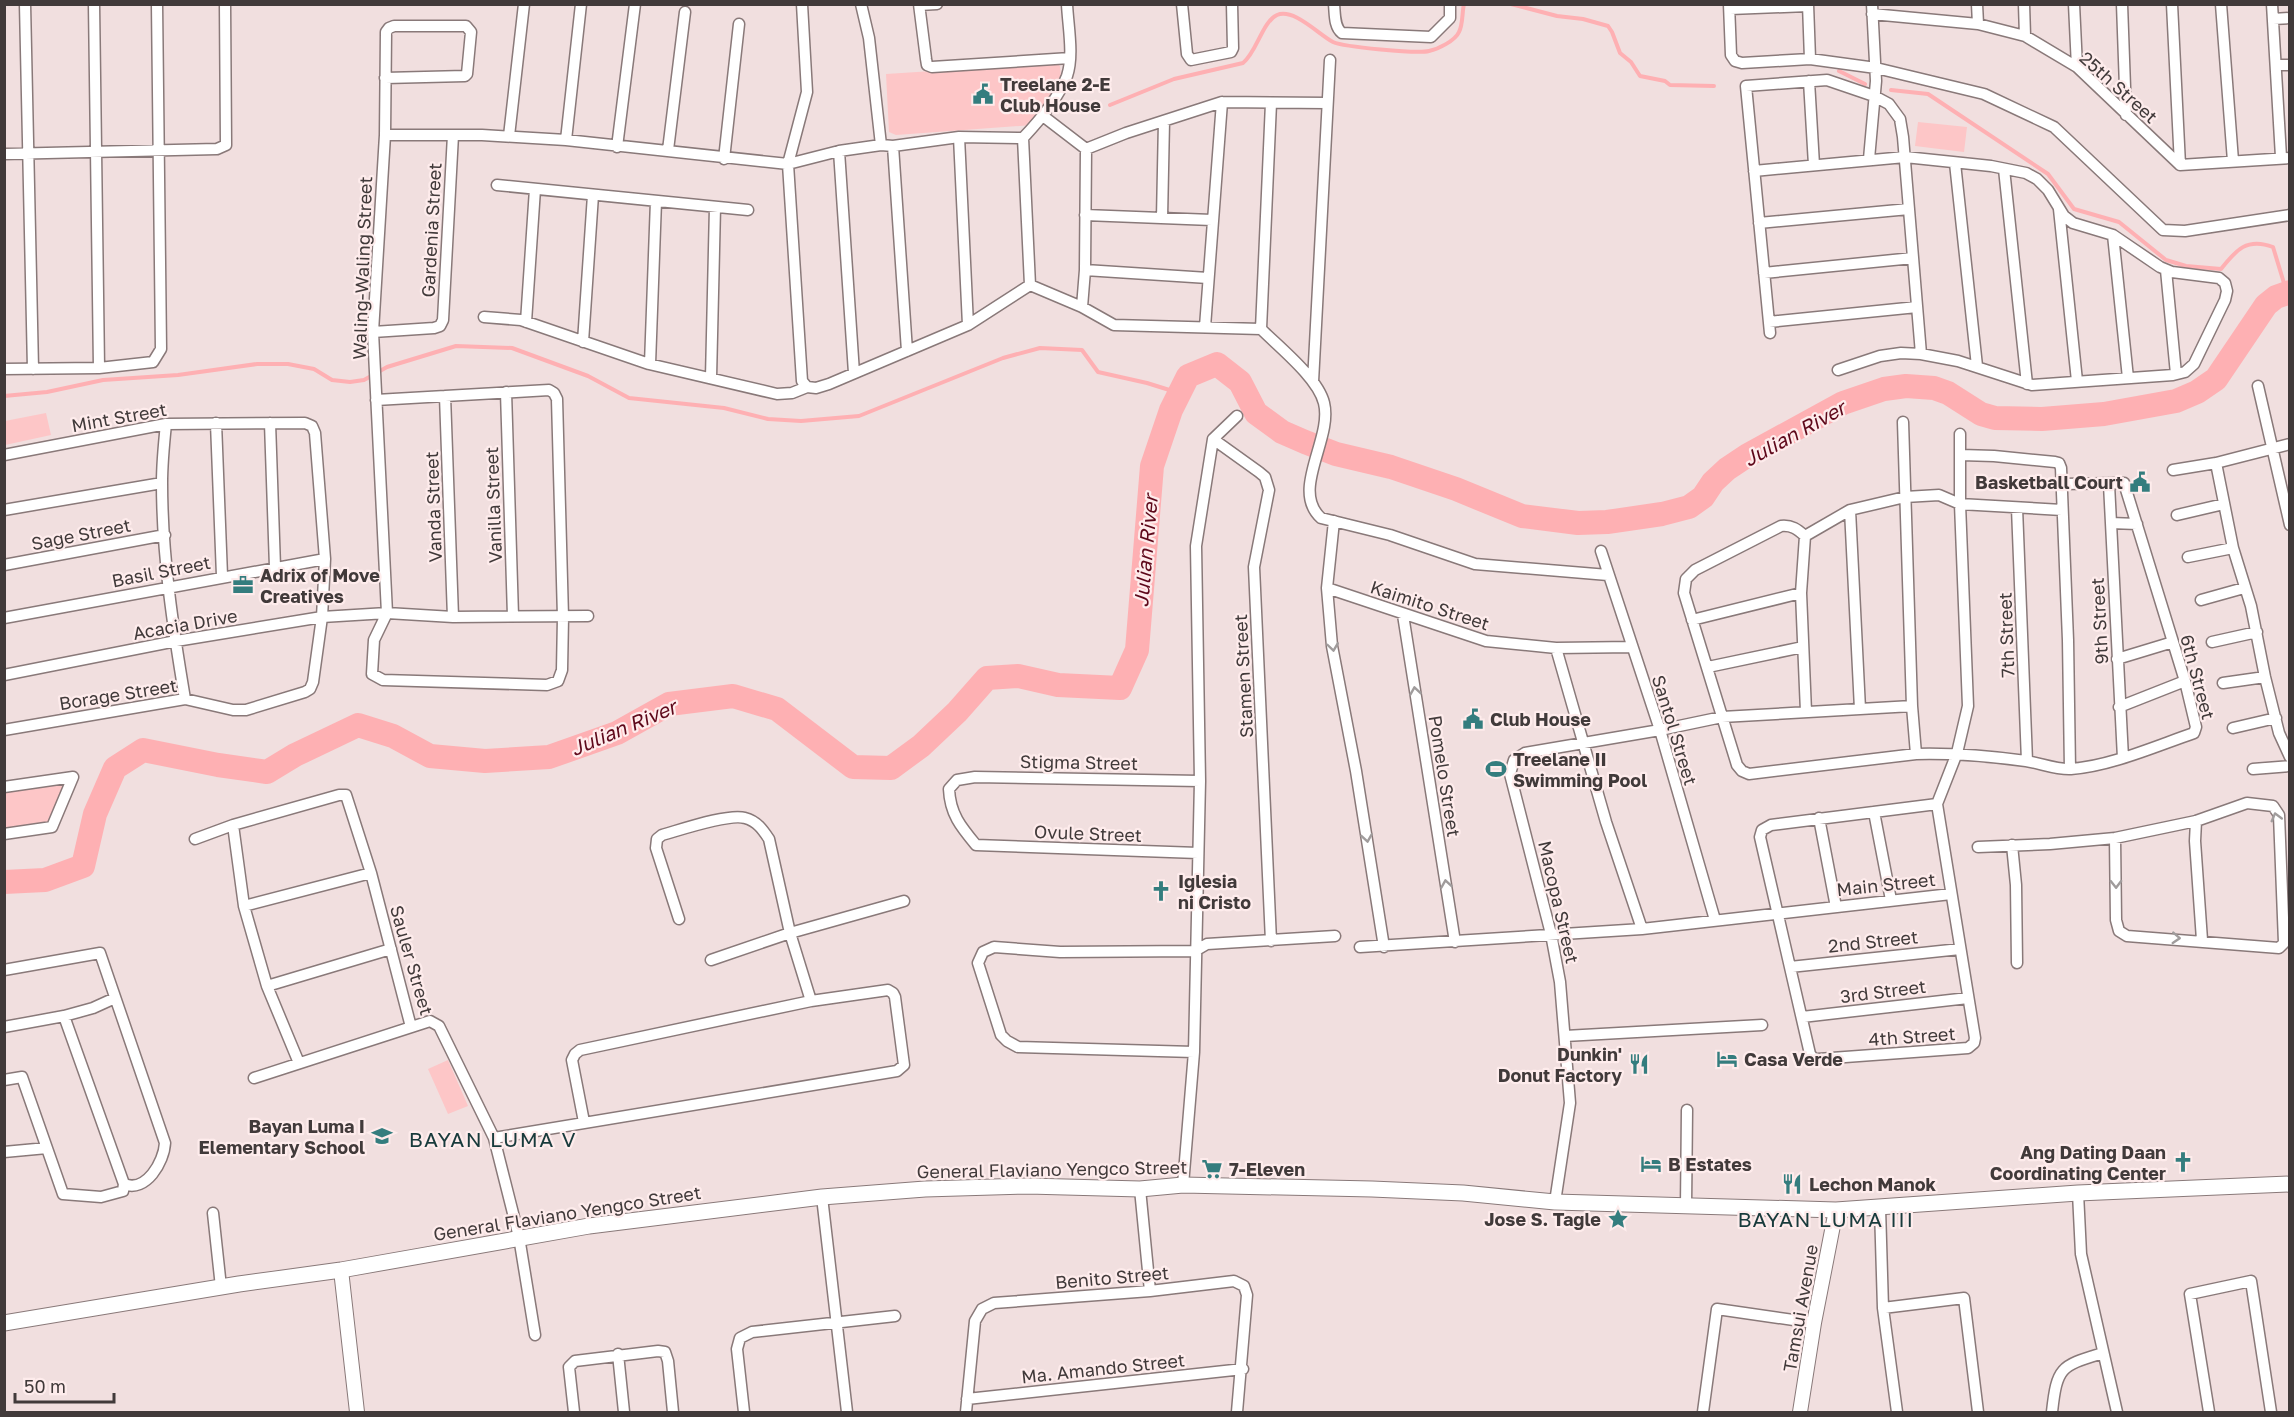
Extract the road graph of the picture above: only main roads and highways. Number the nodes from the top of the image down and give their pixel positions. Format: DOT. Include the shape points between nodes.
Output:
graph roads {
  1 [pos="2289,1184"];
  2 [pos="4,1323"];
  1 -- 2 [label="main road, General Flaviano Yengco Street" via="2078,1193 1836,1210 1555,1202 1372,1189 1183,1185 1140,1189 926,1189 822,1197 589,1226"];
}
